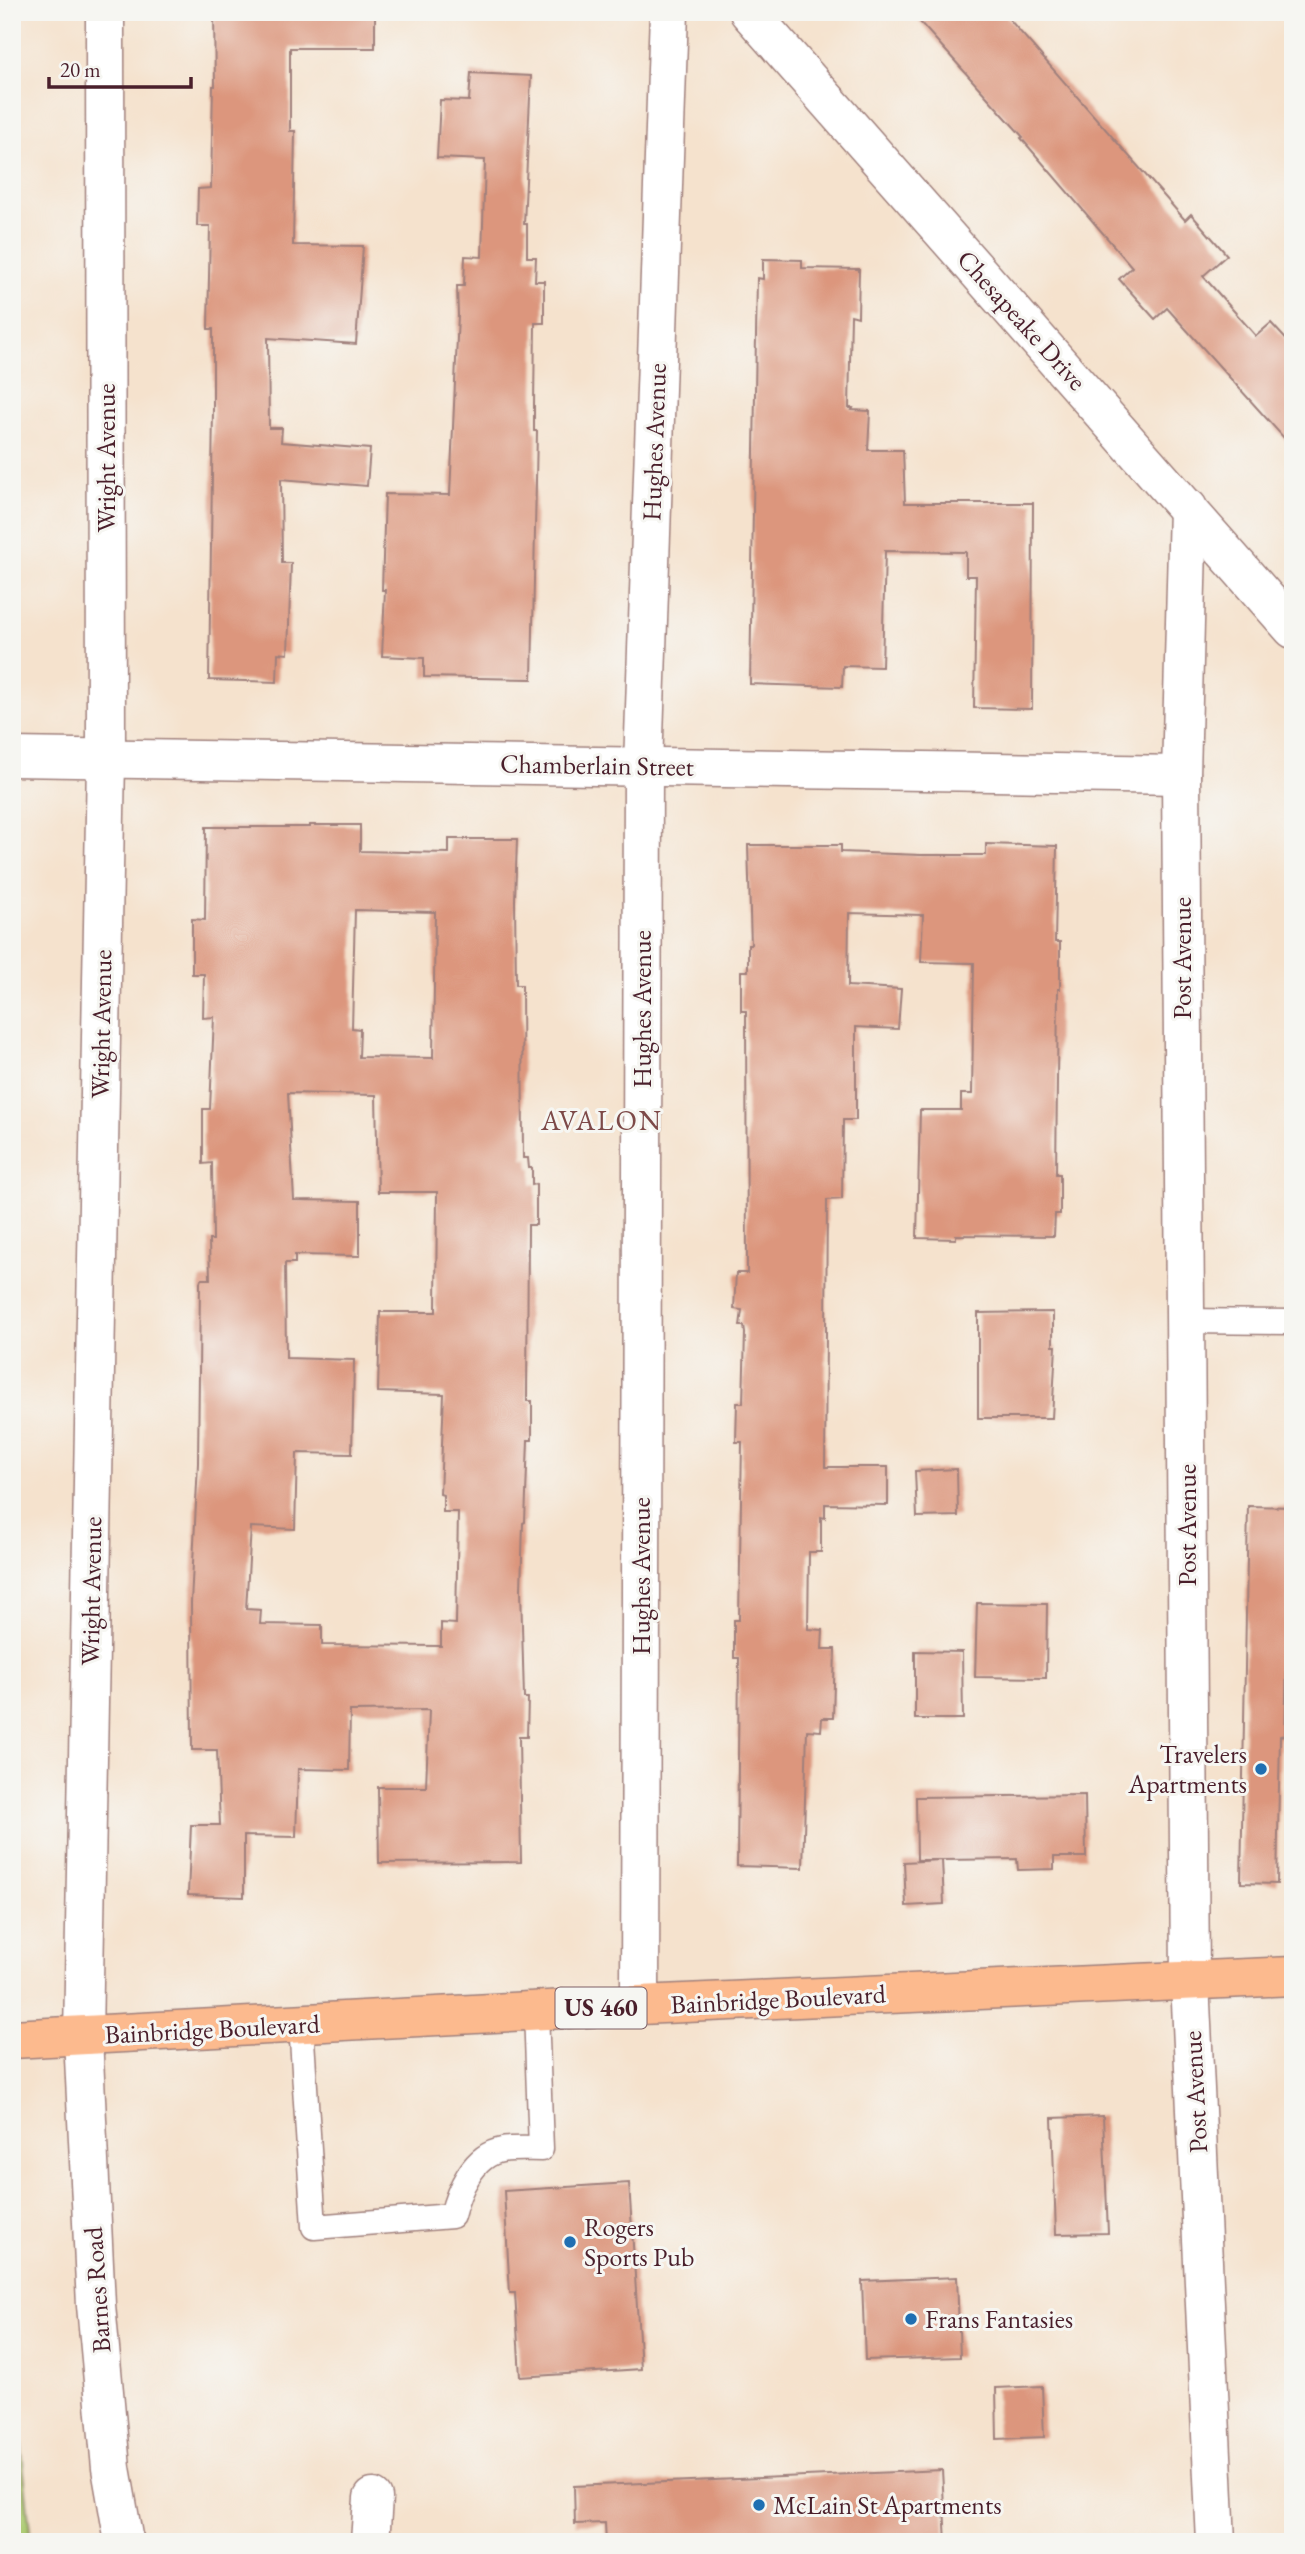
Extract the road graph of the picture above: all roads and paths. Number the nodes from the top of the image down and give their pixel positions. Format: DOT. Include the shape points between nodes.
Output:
graph roads {
  1 [pos="105,12"];
  2 [pos="668,12"];
  3 [pos="749,12"];
  4 [pos="1188,508"];
  5 [pos="1293,629"];
  6 [pos="12,757"];
  7 [pos="106,759"];
  8 [pos="643,766"];
  9 [pos="1181,775"];
  10 [pos="1185,1321"];
  11 [pos="1293,1322"];
  12 [pos="1293,1976"];
  13 [pos="1190,1981"];
  14 [pos="640,2005"];
  15 [pos="536,2011"];
  16 [pos="301,2024"];
  17 [pos="83,2036"];
  18 [pos="12,2039"];
  19 [pos="373,2498"];
  20 [pos="124,2542"];
  21 [pos="370,2542"];
  22 [pos="1216,2542"];
  1 -- 7 [label="street, Wright Avenue"];
  2 -- 8 [label="street, Hughes Avenue"];
  3 -- 4 [label="street, Chesapeake Drive"];
  4 -- 5 [label="street, Chesapeake Drive"];
  4 -- 9 [label="street, Post Avenue"];
  6 -- 7 [label="street, Chamberlain Street"];
  7 -- 8 [label="street, Chamberlain Street"];
  7 -- 17 [label="street, Wright Avenue"];
  8 -- 9 [label="street, Chamberlain Street"];
  8 -- 14 [label="street, Hughes Avenue"];
  9 -- 10 [label="street, Post Avenue"];
  10 -- 11 [label="lane"];
  10 -- 13 [label="street, Post Avenue"];
  12 -- 13 [label="main road, Bainbridge Boulevard / US 460"];
  13 -- 14 [label="main road, Bainbridge Boulevard / US 460"];
  13 -- 22 [label="street, Post Avenue"];
  14 -- 15 [label="main road, Bainbridge Boulevard / US 460"];
  15 -- 16 [label="main road, Bainbridge Boulevard / US 460"];
  15 -- 16 [label="lane" via="541,2149 500,2150 480,2162 458,2192 452,2216 314,2227"];
  16 -- 17 [label="main road, Bainbridge Boulevard / US 460"];
  17 -- 18 [label="main road, Bainbridge Boulevard / US 460"];
  17 -- 20 [label="street, Barnes Road" via="96,2305 111,2468"];
  19 -- 21 [label="street"];
}
